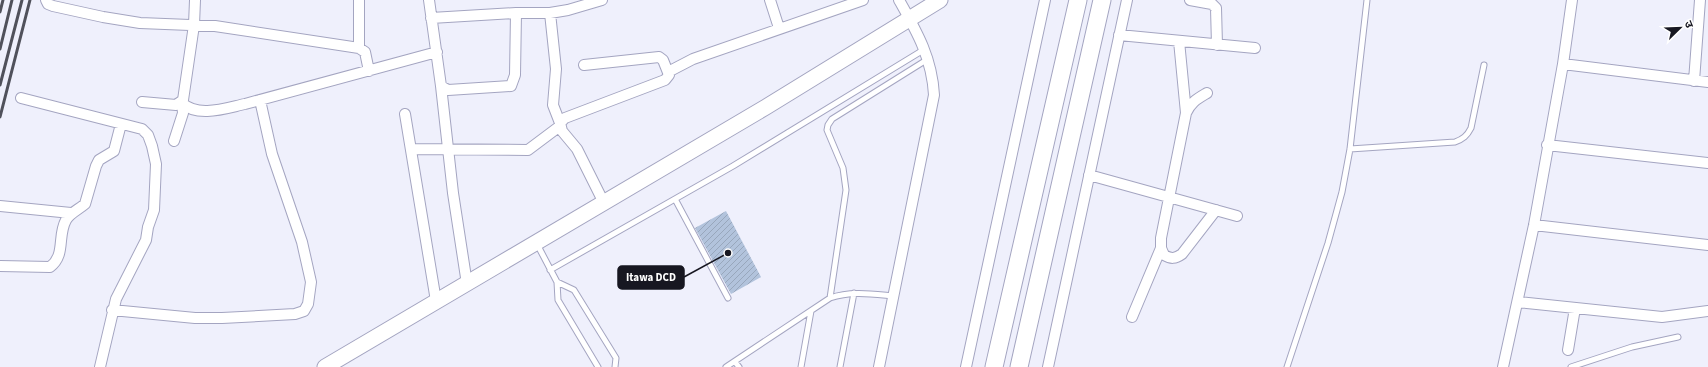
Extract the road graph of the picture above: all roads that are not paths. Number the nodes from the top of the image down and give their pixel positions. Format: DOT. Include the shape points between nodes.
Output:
graph roads {
  1 [pos="46,0"];
  2 [pos="195,0"];
  3 [pos="359,0"];
  4 [pos="428,0"];
  5 [pos="602,0"];
  6 [pos="770,0"];
  7 [pos="863,0"];
  8 [pos="900,0"];
  9 [pos="940,0"];
  10 [pos="1045,0"];
  11 [pos="1078,0"];
  12 [pos="1102,0"];
  13 [pos="1127,0"];
  14 [pos="1190,0"];
  15 [pos="1367,0"];
  16 [pos="1572,0"];
  17 [pos="1700,0"];
  18 [pos="516,13"];
  19 [pos="550,13"];
  20 [pos="431,18"];
  21 [pos="909,18"];
  22 [pos="194,25"];
  23 [pos="778,28"];
  24 [pos="1120,36"];
  25 [pos="1179,41"];
  26 [pos="1218,45"];
  27 [pos="360,48"];
  28 [pos="1255,48"];
  29 [pos="437,52"];
  30 [pos="926,54"];
  31 [pos="1563,64"];
  32 [pos="584,65"];
  33 [pos="1484,65"];
  34 [pos="369,71"];
  35 [pos="668,72"];
  36 [pos="1694,81"];
  37 [pos="1708,82"];
  38 [pos="441,86"];
  39 [pos="1207,93"];
  40 [pos="21,98"];
  41 [pos="260,100"];
  42 [pos="142,102"];
  43 [pos="182,103"];
  44 [pos="1186,113"];
  45 [pos="405,114"];
  46 [pos="121,124"];
  47 [pos="560,124"];
  48 [pos="174,141"];
  49 [pos="1547,145"];
  50 [pos="411,149"];
  51 [pos="1350,149"];
  52 [pos="448,150"];
  53 [pos="1708,163"];
  54 [pos="1089,175"];
  55 [pos="1168,198"];
  56 [pos="675,199"];
  57 [pos="604,203"];
  58 [pos="0,206"];
  59 [pos="1216,210"];
  60 [pos="71,213"];
  61 [pos="1237,216"];
  62 [pos="1534,225"];
  63 [pos="536,243"];
  64 [pos="1708,245"];
  65 [pos="1161,248"];
  66 [pos="0,266"];
  67 [pos="550,270"];
  68 [pos="557,282"];
  69 [pos="467,284"];
  70 [pos="854,292"];
  71 [pos="893,296"];
  72 [pos="728,298"];
  73 [pos="830,298"];
  74 [pos="436,301"];
  75 [pos="1518,302"];
  76 [pos="1575,308"];
  77 [pos="112,310"];
  78 [pos="811,311"];
  79 [pos="1708,311"];
  80 [pos="1132,317"];
  81 [pos="1678,337"];
  82 [pos="1568,350"];
  83 [pos="735,362"];
  84 [pos="100,367"];
  85 [pos="325,367"];
  86 [pos="598,367"];
  87 [pos="615,367"];
  88 [pos="726,367"];
  89 [pos="738,367"];
  90 [pos="801,367"];
  91 [pos="840,367"];
  92 [pos="879,367"];
  93 [pos="966,367"];
  94 [pos="994,367"];
  95 [pos="1019,367"];
  96 [pos="1048,367"];
  97 [pos="1287,367"];
  98 [pos="1503,367"];
  99 [pos="1572,367"];
  1 -- 22 [label="street" via="53,6 103,17 140,23"];
  2 -- 22 [label="street"];
  3 -- 27 [label="street"];
  4 -- 20 [label="street"];
  5 -- 19 [label="street"];
  6 -- 23 [label="street"];
  7 -- 23 [label="street"];
  8 -- 21 [label="street"];
  9 -- 21 [label="main road"];
  10 -- 93 [label="street"];
  11 -- 94 [label="highway"];
  12 -- 95 [label="highway"];
  13 -- 24 [label="street"];
  14 -- 26 [label="street" via="1212,4 1216,8"];
  15 -- 51 [label="lane"];
  16 -- 31 [label="street"];
  17 -- 36 [label="street"];
  18 -- 19 [label="street"];
  18 -- 20 [label="street"];
  18 -- 38 [label="street" via="515,75 511,86 448,90"];
  19 -- 47 [label="street" via="556,69 553,104"];
  20 -- 29 [label="street"];
  21 -- 30 [label="street"];
  21 -- 57 [label="main road"];
  22 -- 27 [label="street"];
  22 -- 43 [label="street"];
  23 -- 35 [label="street" via="693,59"];
  24 -- 25 [label="street"];
  24 -- 54 [label="street"];
  25 -- 26 [label="street"];
  25 -- 44 [label="street"];
  26 -- 28 [label="street"];
  27 -- 34 [label="street" via="365,52"];
  29 -- 34 [label="street"];
  29 -- 38 [label="street"];
  30 -- 56 [label="lane"];
  30 -- 71 [label="street" via="933,76 934,95"];
  30 -- 73 [label="lane" via="832,119 828,125 828,135 843,168 846,190"];
  31 -- 36 [label="street"];
  31 -- 49 [label="street"];
  32 -- 35 [label="street" via="656,56 661,57"];
  33 -- 51 [label="lane" via="1471,128 1462,140"];
  34 -- 41 [label="street"];
  35 -- 47 [label="street" via="668,78 665,80 565,118"];
  36 -- 37 [label="street"];
  38 -- 52 [label="street"];
  39 -- 44 [label="street" via="1194,100"];
  40 -- 46 [label="street"];
  41 -- 43 [label="street" via="217,110 189,109"];
  41 -- 77 [label="street" via="272,154 306,258 311,282 308,304 304,311 295,314 195,318"];
  42 -- 43 [label="street" via="176,105"];
  43 -- 48 [label="street" via="183,113"];
  44 -- 55 [label="street"];
  45 -- 50 [label="street"];
  46 -- 60 [label="street" via="114,150 99,160 96,166 85,204"];
  46 -- 77 [label="street" via="142,129 148,135 156,164 156,181 154,210 146,240"];
  47 -- 52 [label="street" via="528,150"];
  47 -- 57 [label="street" via="565,136 577,149"];
  49 -- 53 [label="street"];
  49 -- 62 [label="street"];
  50 -- 52 [label="street"];
  50 -- 74 [label="street"];
  51 -- 97 [label="lane" via="1328,244"];
  52 -- 69 [label="street"];
  54 -- 55 [label="street"];
  54 -- 96 [label="street"];
  55 -- 59 [label="street"];
  55 -- 65 [label="street"];
  56 -- 67 [label="lane"];
  56 -- 72 [label="lane"];
  57 -- 63 [label="main road"];
  58 -- 60 [label="street"];
  59 -- 61 [label="street"];
  59 -- 65 [label="street" via="1182,254 1176,258 1169,258 1164,255"];
  60 -- 66 [label="street" via="64,223 59,255 50,267"];
  62 -- 64 [label="street"];
  62 -- 75 [label="street"];
  63 -- 67 [label="lane"];
  63 -- 69 [label="main road"];
  65 -- 80 [label="street"];
  67 -- 68 [label="lane"];
  68 -- 86 [label="lane" via="558,300"];
  68 -- 87 [label="lane" via="574,290 616,358"];
  69 -- 74 [label="main road"];
  70 -- 71 [label="lane"];
  70 -- 73 [label="lane"];
  70 -- 91 [label="lane"];
  71 -- 92 [label="street"];
  73 -- 78 [label="lane"];
  74 -- 85 [label="main road"];
  75 -- 76 [label="street"];
  75 -- 98 [label="street"];
  76 -- 79 [label="street" via="1662,317"];
  76 -- 82 [label="street"];
  77 -- 84 [label="street"];
  78 -- 83 [label="lane"];
  78 -- 90 [label="lane"];
  81 -- 99 [label="lane" via="1632,347"];
  83 -- 88 [label="lane"];
  83 -- 89 [label="lane"];
}
